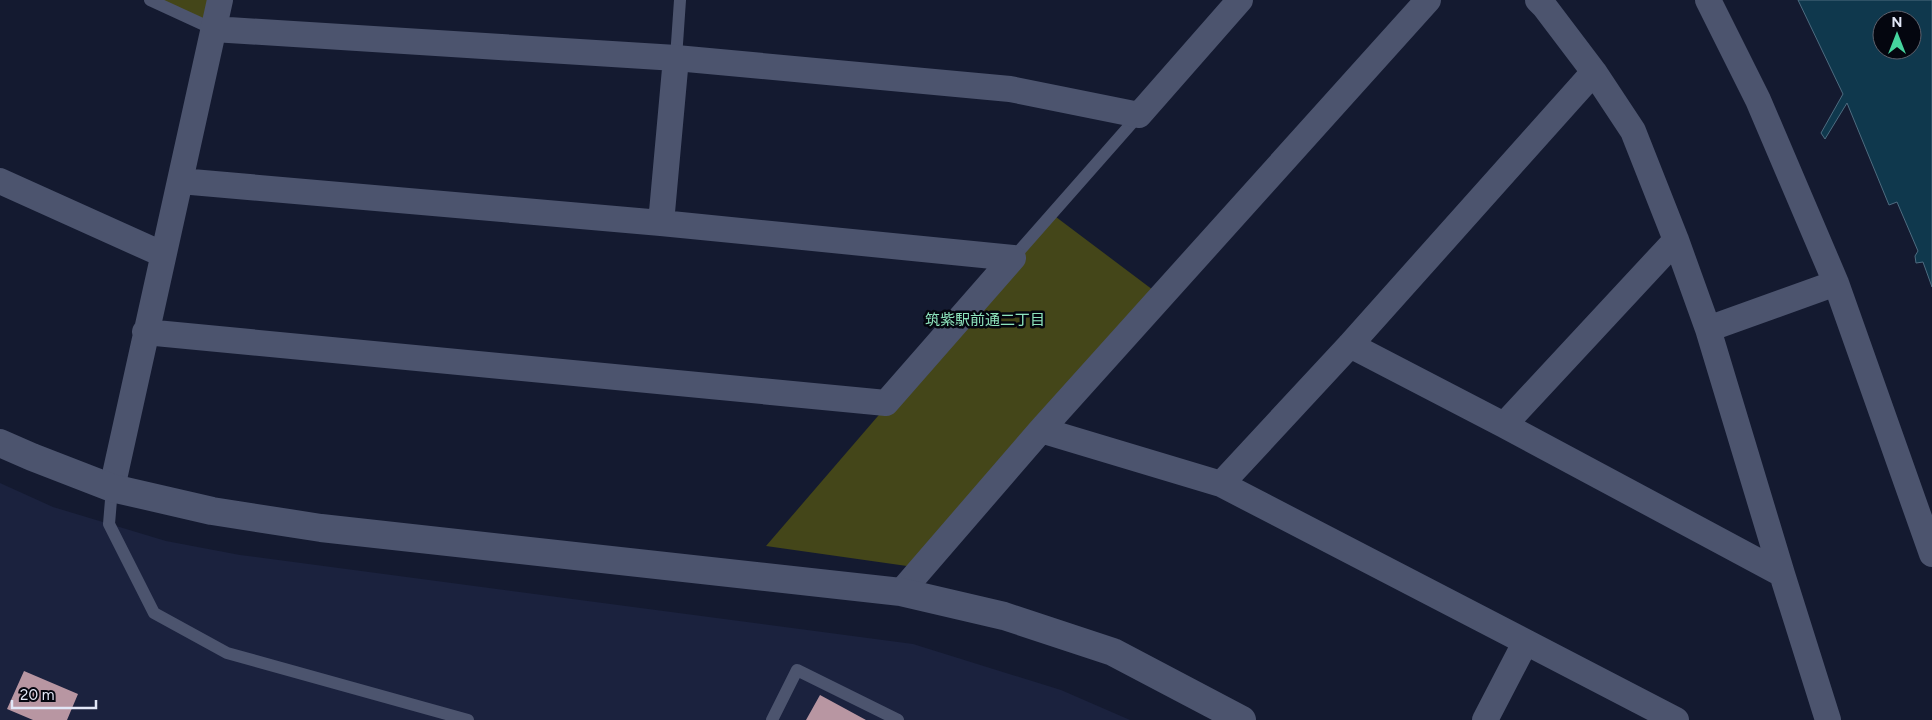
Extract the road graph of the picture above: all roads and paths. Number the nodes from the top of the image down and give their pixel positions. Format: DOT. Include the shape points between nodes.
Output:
graph roads {
  1 [pos="150,0"];
  2 [pos="220,0"];
  3 [pos="680,0"];
  4 [pos="1240,0"];
  5 [pos="1428,0"];
  6 [pos="1538,0"];
  7 [pos="1708,0"];
  8 [pos="213,29"];
  9 [pos="676,58"];
  10 [pos="1594,72"];
  11 [pos="1139,115"];
  12 [pos="0,181"];
  13 [pos="180,181"];
  14 [pos="661,222"];
  15 [pos="1676,240"];
  16 [pos="162,254"];
  17 [pos="1013,258"];
  18 [pos="1836,283"];
  19 [pos="1708,329"];
  20 [pos="145,332"];
  21 [pos="1350,345"];
  22 [pos="1504,425"];
  23 [pos="1041,430"];
  24 [pos="0,443"];
  25 [pos="1221,484"];
  26 [pos="112,488"];
  27 [pos="1932,554"];
  28 [pos="1782,574"];
  29 [pos="901,592"];
  30 [pos="1525,643"];
  31 [pos="468,720"];
  32 [pos="772,720"];
  33 [pos="898,720"];
  34 [pos="1242,720"];
  35 [pos="1485,720"];
  36 [pos="1676,720"];
  37 [pos="1828,720"];
  1 -- 8 [label="lane"];
  2 -- 8 [label="street"];
  3 -- 9 [label="lane"];
  4 -- 11 [label="street"];
  5 -- 23 [label="street"];
  6 -- 10 [label="street"];
  7 -- 18 [label="street" via="1758,100"];
  8 -- 9 [label="street"];
  8 -- 13 [label="street"];
  9 -- 11 [label="street" via="1010,89"];
  9 -- 14 [label="street"];
  10 -- 15 [label="street" via="1633,131"];
  10 -- 21 [label="street"];
  11 -- 17 [label="lane"];
  12 -- 16 [label="street"];
  13 -- 14 [label="street"];
  13 -- 16 [label="street"];
  14 -- 17 [label="street"];
  15 -- 19 [label="street"];
  15 -- 22 [label="street"];
  16 -- 20 [label="street"];
  17 -- 20 [label="street" via="886,403"];
  18 -- 19 [label="street"];
  18 -- 27 [label="street"];
  19 -- 28 [label="street"];
  20 -- 26 [label="street"];
  21 -- 22 [label="street"];
  21 -- 25 [label="street"];
  22 -- 28 [label="street"];
  23 -- 25 [label="street"];
  23 -- 29 [label="street"];
  24 -- 26 [label="street"];
  25 -- 30 [label="street"];
  26 -- 29 [label="street" via="212,512 321,528"];
  26 -- 31 [label="lane" via="109,524 154,613 227,653"];
  28 -- 37 [label="street"];
  29 -- 34 [label="street" via="1004,616 1113,652"];
  30 -- 35 [label="street"];
  30 -- 36 [label="street"];
  32 -- 33 [label="lane" via="797,670"];
}
